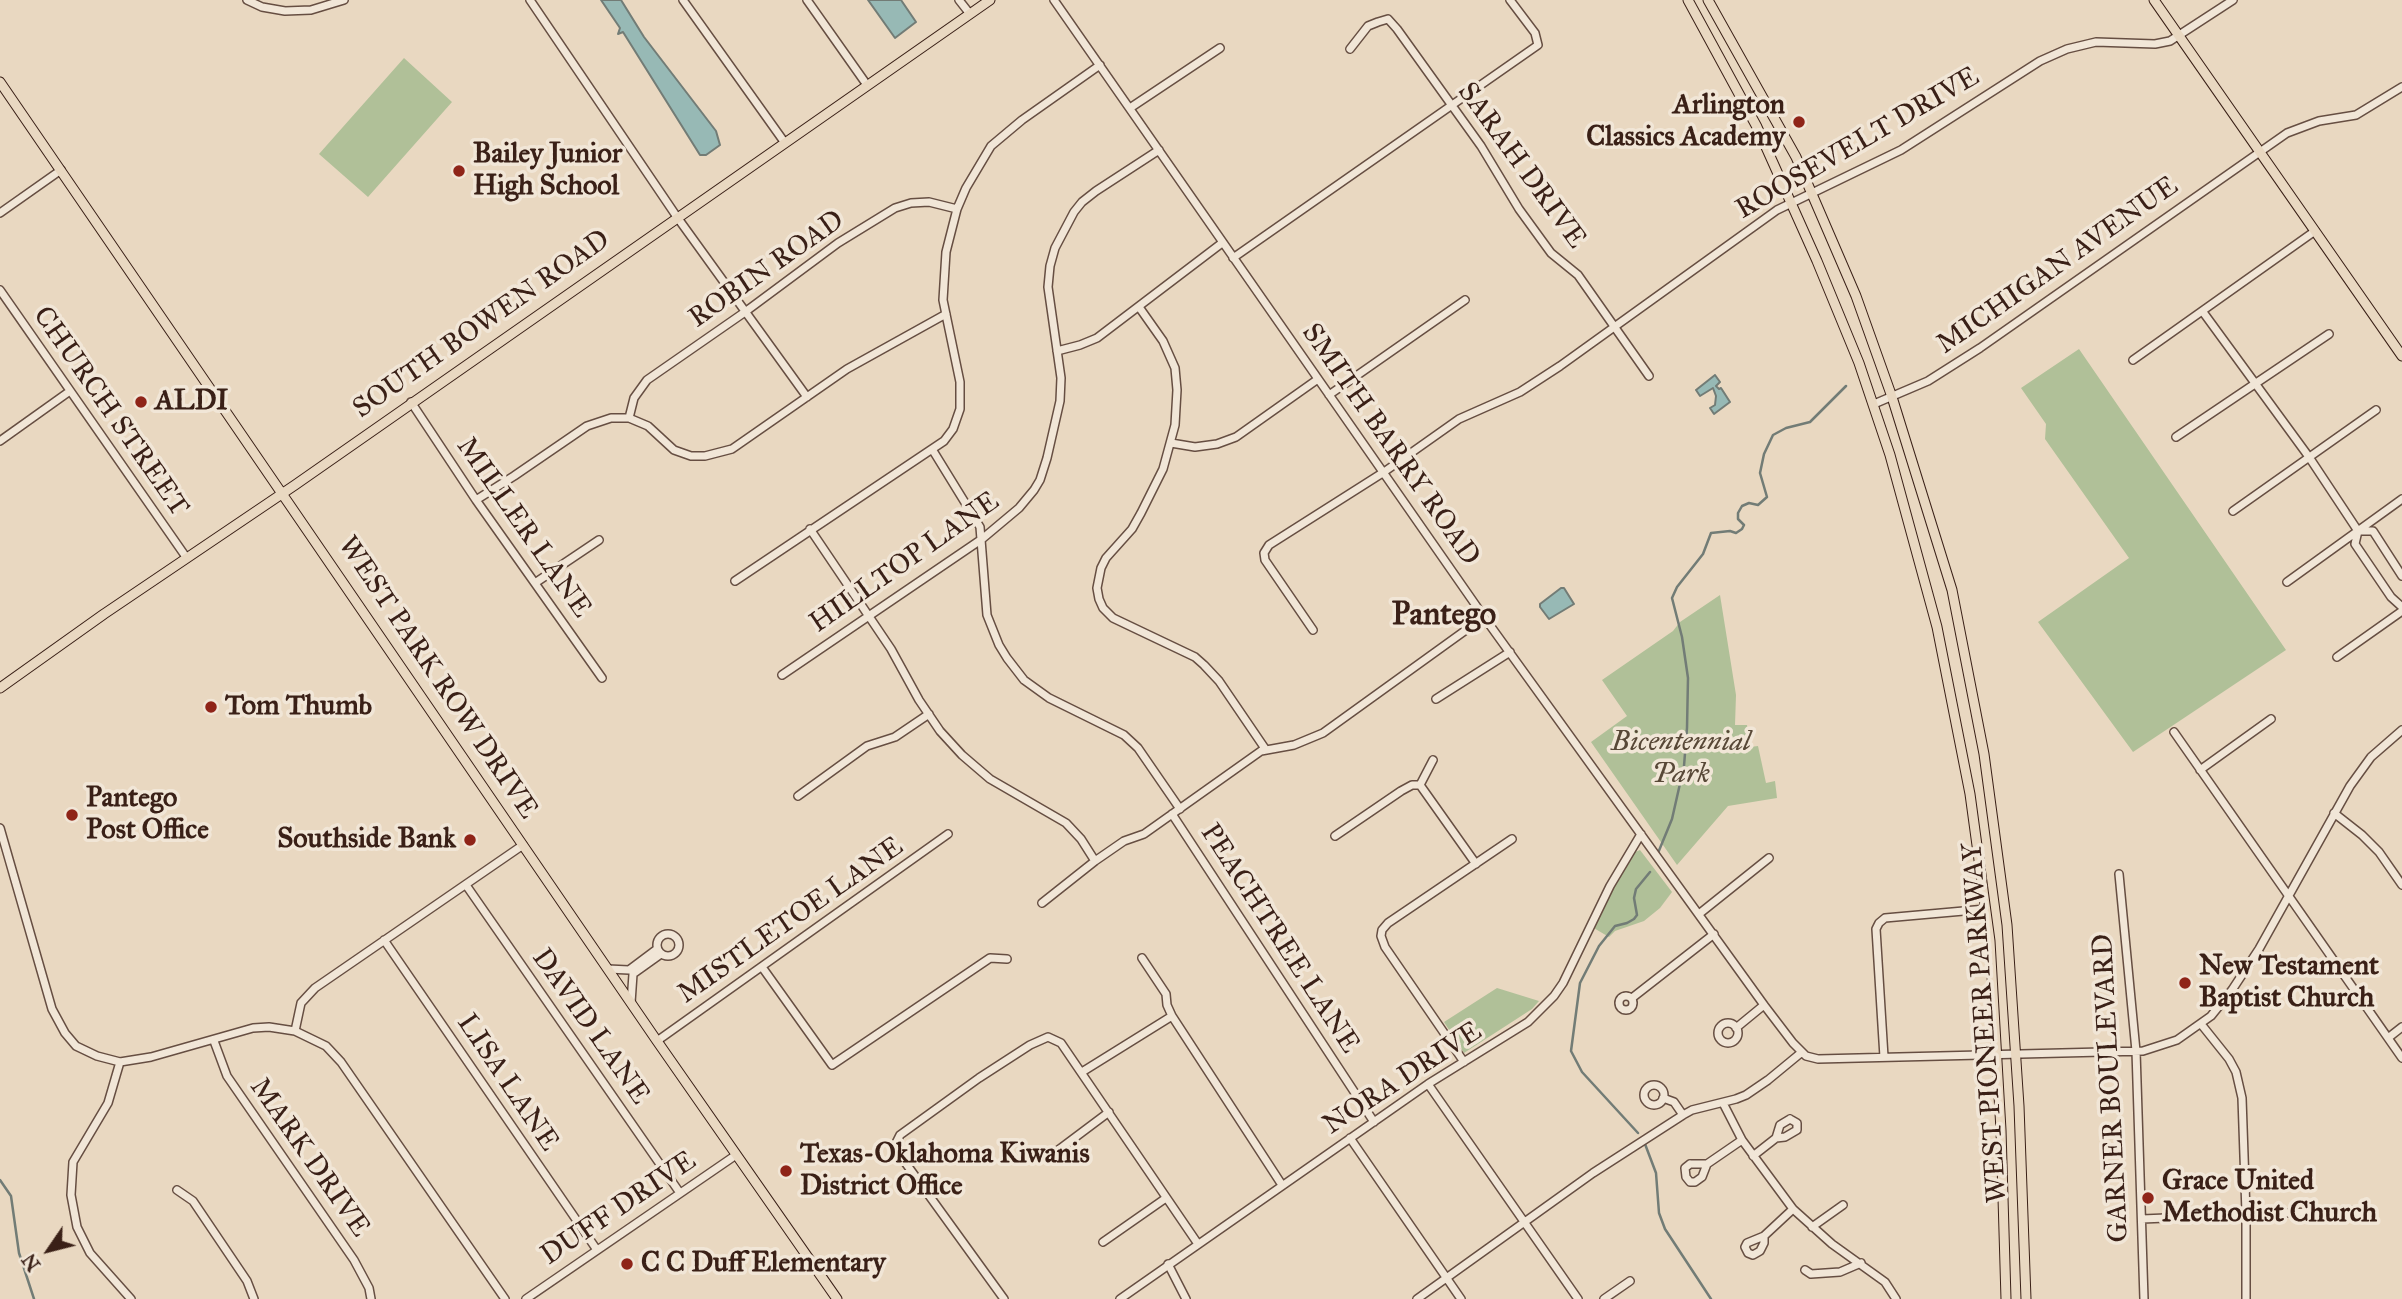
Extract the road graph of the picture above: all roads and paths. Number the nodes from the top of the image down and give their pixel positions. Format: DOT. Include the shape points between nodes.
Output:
graph roads {
  1 [pos="247,0"];
  2 [pos="344,0"];
  3 [pos="530,0"];
  4 [pos="683,0"];
  5 [pos="807,0"];
  6 [pos="960,0"];
  7 [pos="990,0"];
  8 [pos="1054,0"];
  9 [pos="1510,0"];
  10 [pos="1688,0"];
  11 [pos="1708,0"];
  12 [pos="2154,0"];
  13 [pos="2233,0"];
  14 [pos="970,14"];
  15 [pos="2180,36"];
  16 [pos="1220,48"];
  17 [pos="1350,49"];
  18 [pos="1100,65"];
  19 [pos="0,82"];
  20 [pos="867,85"];
  21 [pos="2402,87"];
  22 [pos="1451,104"];
  23 [pos="1130,108"];
  24 [pos="785,143"];
  25 [pos="1159,150"];
  26 [pos="2259,151"];
  27 [pos="61,170"];
  28 [pos="1811,193"];
  29 [pos="1791,202"];
  30 [pos="957,209"];
  31 [pos="0,213"];
  32 [pos="677,217"];
  33 [pos="2315,232"];
  34 [pos="1223,243"];
  35 [pos="1233,258"];
  36 [pos="0,290"];
  37 [pos="1465,300"];
  38 [pos="1139,307"];
  39 [pos="745,312"];
  40 [pos="2203,312"];
  41 [pos="946,314"];
  42 [pos="1613,326"];
  43 [pos="2329,334"];
  44 [pos="1057,351"];
  45 [pos="2402,356"];
  46 [pos="2133,360"];
  47 [pos="1649,376"];
  48 [pos="1318,379"];
  49 [pos="2256,384"];
  50 [pos="70,391"];
  51 [pos="1329,395"];
  52 [pos="807,397"];
  53 [pos="1892,397"];
  54 [pos="411,402"];
  55 [pos="1874,404"];
  56 [pos="2376,410"];
  57 [pos="629,418"];
  58 [pos="2176,437"];
  59 [pos="0,441"];
  60 [pos="1171,443"];
  61 [pos="932,449"];
  62 [pos="2309,457"];
  63 [pos="1384,472"];
  64 [pos="283,493"];
  65 [pos="2402,499"];
  66 [pos="476,500"];
  67 [pos="2234,511"];
  68 [pos="810,529"];
  69 [pos="2358,531"];
  70 [pos="982,539"];
  71 [pos="599,540"];
  72 [pos="186,557"];
  73 [pos="2402,576"];
  74 [pos="735,582"];
  75 [pos="2287,582"];
  76 [pos="536,583"];
  77 [pos="2402,609"];
  78 [pos="868,614"];
  79 [pos="1484,617"];
  80 [pos="1312,630"];
  81 [pos="1510,652"];
  82 [pos="2337,657"];
  83 [pos="782,675"];
  84 [pos="602,678"];
  85 [pos="0,688"];
  86 [pos="1436,699"];
  87 [pos="929,714"];
  88 [pos="2271,719"];
  89 [pos="2402,730"];
  90 [pos="2174,732"];
  91 [pos="1266,750"];
  92 [pos="1433,760"];
  93 [pos="2200,770"];
  94 [pos="1420,785"];
  95 [pos="798,796"];
  96 [pos="1180,808"];
  97 [pos="2334,813"];
  98 [pos="1172,814"];
  99 [pos="0,828"];
  100 [pos="948,834"];
  101 [pos="1641,834"];
  102 [pos="1335,836"];
  103 [pos="1511,839"];
  104 [pos="523,845"];
  105 [pos="1769,858"];
  106 [pos="1095,861"];
  107 [pos="1476,864"];
  108 [pos="2119,874"];
  109 [pos="466,885"];
  110 [pos="2402,885"];
  111 [pos="2288,895"];
  112 [pos="1042,903"];
  113 [pos="1986,909"];
  114 [pos="1699,914"];
  115 [pos="1714,934"];
  116 [pos="384,940"];
  117 [pos="659,952"];
  118 [pos="1142,958"];
  119 [pos="1007,959"];
  120 [pos="762,967"];
  121 [pos="608,969"];
  122 [pos="631,972"];
  123 [pos="1632,998"];
  124 [pos="631,1003"];
  125 [pos="1764,1005"];
  126 [pos="1172,1016"];
  127 [pos="2202,1024"];
  128 [pos="2402,1027"];
  129 [pos="1737,1028"];
  130 [pos="295,1031"];
  131 [pos="2388,1038"];
  132 [pos="214,1041"];
  133 [pos="657,1041"];
  134 [pos="2136,1051"];
  135 [pos="1801,1052"];
  136 [pos="1996,1054"];
  137 [pos="2016,1054"];
  138 [pos="1884,1057"];
  139 [pos="2402,1058"];
  140 [pos="120,1062"];
  141 [pos="1464,1062"];
  142 [pos="1082,1072"];
  143 [pos="1428,1084"];
  144 [pos="1663,1098"];
  145 [pos="1723,1103"];
  146 [pos="1109,1112"];
  147 [pos="1683,1115"];
  148 [pos="1374,1122"];
  149 [pos="1350,1138"];
  150 [pos="1776,1138"];
  151 [pos="1742,1140"];
  152 [pos="736,1155"];
  153 [pos="1752,1156"];
  154 [pos="1049,1157"];
  155 [pos="1707,1164"];
  156 [pos="1282,1185"];
  157 [pos="177,1191"];
  158 [pos="680,1193"];
  159 [pos="1166,1198"];
  160 [pos="1843,1205"];
  161 [pos="1793,1209"];
  162 [pos="2358,1210"];
  163 [pos="2246,1213"];
  164 [pos="2141,1219"];
  165 [pos="1524,1222"];
  166 [pos="1812,1227"];
  167 [pos="1764,1236"];
  168 [pos="1103,1242"];
  169 [pos="1198,1244"];
  170 [pos="597,1250"];
  171 [pos="1861,1262"];
  172 [pos="1168,1264"];
  173 [pos="1805,1270"];
  174 [pos="1446,1278"];
  175 [pos="1630,1281"];
  176 [pos="131,1299"];
  177 [pos="254,1299"];
  178 [pos="371,1299"];
  179 [pos="506,1299"];
  180 [pos="526,1299"];
  181 [pos="837,1299"];
  182 [pos="1004,1299"];
  183 [pos="1119,1299"];
  184 [pos="1186,1299"];
  185 [pos="1417,1299"];
  186 [pos="1461,1299"];
  187 [pos="1578,1299"];
  188 [pos="1604,1299"];
  189 [pos="1896,1299"];
  190 [pos="2006,1299"];
  191 [pos="2026,1299"];
  192 [pos="2144,1299"];
  193 [pos="2246,1299"];
  1 -- 2 [label="street" via="284,11 311,10"];
  3 -- 32 [label="street"];
  4 -- 24 [label="street"];
  5 -- 20 [label="street"];
  6 -- 14 [label="street"];
  7 -- 14 [label="main road, SOUTH BOWEN ROAD"];
  8 -- 18 [label="street, SMITH BARRY ROAD"];
  9 -- 22 [label="street" via="1535,33 1538,45"];
  10 -- 29 [label="main road, WEST PIONEER PARKWAY" via="1742,98"];
  11 -- 28 [label="main road, WEST PIONEER PARKWAY" via="1796,157"];
  12 -- 15 [label="main road"];
  13 -- 15 [label="street, ROOSEVELT DRIVE"];
  14 -- 20 [label="main road, SOUTH BOWEN ROAD"];
  15 -- 26 [label="main road"];
  15 -- 28 [label="street, ROOSEVELT DRIVE" via="2161,44 2096,42 2067,49 2040,61 1901,150"];
  16 -- 23 [label="street"];
  17 -- 22 [label="street, SARAH DRIVE" via="1368,26 1388,19"];
  18 -- 23 [label="street, SMITH BARRY ROAD"];
  18 -- 30 [label="street" via="991,146"];
  19 -- 27 [label="main road, WEST PARK ROW DRIVE"];
  20 -- 24 [label="main road, SOUTH BOWEN ROAD"];
  21 -- 26 [label="street, MICHIGAN AVENUE" via="2356,115 2309,124"];
  22 -- 35 [label="street"];
  22 -- 42 [label="street, SARAH DRIVE" via="1551,253 1578,275"];
  23 -- 25 [label="street, SMITH BARRY ROAD"];
  24 -- 32 [label="main road, SOUTH BOWEN ROAD"];
  25 -- 34 [label="street, SMITH BARRY ROAD"];
  25 -- 44 [label="street, HILLTOP LANE" via="1082,202 1060,237 1048,278"];
  26 -- 33 [label="main road"];
  26 -- 53 [label="street, MICHIGAN AVENUE" via="1986,344 1928,381"];
  27 -- 31 [label="street"];
  27 -- 64 [label="main road, WEST PARK ROW DRIVE"];
  28 -- 29 [label="street, ROOSEVELT DRIVE"];
  28 -- 53 [label="main road, WEST PIONEER PARKWAY" via="1856,296"];
  29 -- 42 [label="street, ROOSEVELT DRIVE"];
  29 -- 55 [label="main road, WEST PIONEER PARKWAY"];
  30 -- 39 [label="street, ROBIN ROAD" via="929,202 895,208 838,243"];
  30 -- 41 [label="street" via="946,252"];
  32 -- 39 [label="street"];
  32 -- 54 [label="main road, SOUTH BOWEN ROAD"];
  33 -- 40 [label="street"];
  33 -- 45 [label="main road"];
  34 -- 35 [label="street, SMITH BARRY ROAD"];
  34 -- 38 [label="street"];
  35 -- 48 [label="street, SMITH BARRY ROAD"];
  36 -- 50 [label="street, CHURCH STREET"];
  37 -- 51 [label="street"];
  38 -- 44 [label="street" via="1087,343"];
  38 -- 60 [label="street" via="1175,368"];
  39 -- 52 [label="street"];
  39 -- 57 [label="street, ROBIN ROAD" via="647,380 634,398"];
  40 -- 46 [label="street"];
  40 -- 49 [label="street"];
  41 -- 52 [label="street" via="847,369"];
  41 -- 61 [label="street" via="960,382 960,409 953,429"];
  42 -- 47 [label="street, SARAH DRIVE"];
  42 -- 63 [label="street, ROOSEVELT DRIVE" via="1520,392 1460,419"];
  43 -- 49 [label="street"];
  44 -- 70 [label="street, HILLTOP LANE" via="1060,401 1040,480 1019,508"];
  48 -- 51 [label="street, SMITH BARRY ROAD"];
  48 -- 60 [label="street" via="1236,437 1195,447"];
  49 -- 58 [label="street"];
  49 -- 62 [label="street"];
  50 -- 59 [label="street"];
  50 -- 72 [label="street, CHURCH STREET"];
  51 -- 63 [label="street, SMITH BARRY ROAD"];
  52 -- 57 [label="street" via="740,445 705,456 674,450 648,426"];
  53 -- 55 [label="street, MICHIGAN AVENUE"];
  53 -- 137 [label="main road, WEST PIONEER PARKWAY" via="1952,590 1983,754 2007,925"];
  54 -- 64 [label="main road, SOUTH BOWEN ROAD"];
  54 -- 66 [label="street, MILLER LANE"];
  55 -- 113 [label="main road, WEST PIONEER PARKWAY" via="1944,653"];
  56 -- 62 [label="street"];
  57 -- 66 [label="street" via="587,426"];
  60 -- 91 [label="street" via="1141,513 1101,568 1099,599 1114,618 1204,665"];
  61 -- 68 [label="street"];
  61 -- 70 [label="street, PEACHTREE LANE" via="980,527"];
  62 -- 67 [label="street"];
  62 -- 69 [label="street"];
  63 -- 79 [label="street, SMITH BARRY ROAD"];
  63 -- 80 [label="street, ROOSEVELT DRIVE" via="1269,545 1264,553"];
  64 -- 72 [label="main road, SOUTH BOWEN ROAD"];
  64 -- 104 [label="main road, WEST PARK ROW DRIVE"];
  65 -- 69 [label="street"];
  66 -- 76 [label="street, MILLER LANE"];
  68 -- 74 [label="street"];
  68 -- 78 [label="street"];
  69 -- 73 [label="street" via="2372,531"];
  69 -- 75 [label="street"];
  69 -- 77 [label="street" via="2355,544"];
  70 -- 78 [label="street, HILLTOP LANE"];
  70 -- 96 [label="street, PEACHTREE LANE" via="987,615 1015,669 1049,698 1124,735"];
  71 -- 76 [label="street"];
  72 -- 85 [label="main road, SOUTH BOWEN ROAD"];
  76 -- 84 [label="street, MILLER LANE"];
  77 -- 82 [label="street"];
  78 -- 83 [label="street, HILLTOP LANE"];
  78 -- 87 [label="street"];
  79 -- 81 [label="street, SMITH BARRY ROAD"];
  79 -- 91 [label="street" via="1323,733"];
  81 -- 86 [label="street"];
  81 -- 101 [label="street, SMITH BARRY ROAD"];
  87 -- 95 [label="street" via="895,737 867,746"];
  87 -- 106 [label="street" via="962,755 990,779 1066,823"];
  88 -- 93 [label="street"];
  89 -- 97 [label="street" via="2371,757"];
  90 -- 93 [label="street"];
  91 -- 96 [label="street"];
  92 -- 94 [label="street"];
  93 -- 111 [label="street"];
  94 -- 102 [label="street" via="1401,791"];
  94 -- 107 [label="street"];
  96 -- 98 [label="street"];
  97 -- 110 [label="street" via="2379,852"];
  97 -- 111 [label="street"];
  98 -- 106 [label="street"];
  98 -- 148 [label="street, PEACHTREE LANE"];
  99 -- 140 [label="street" via="53,1010 76,1045"];
  100 -- 120 [label="street, MISTLETOE LANE"];
  101 -- 114 [label="street, SMITH BARRY ROAD"];
  101 -- 141 [label="street, NORA DRIVE" via="1554,996 1528,1022"];
  103 -- 107 [label="street"];
  104 -- 109 [label="street"];
  104 -- 121 [label="main road, WEST PARK ROW DRIVE"];
  105 -- 114 [label="street"];
  106 -- 112 [label="street"];
  107 -- 141 [label="street" via="1381,930 1385,947"];
  108 -- 134 [label="street, GARNER BOULEVARD"];
  109 -- 116 [label="street"];
  109 -- 158 [label="street, DAVID LANE"];
  111 -- 127 [label="street" via="2232,990"];
  111 -- 131 [label="street"];
  113 -- 136 [label="main road, WEST PIONEER PARKWAY"];
  113 -- 138 [label="street" via="1885,918 1879,923"];
  114 -- 115 [label="street, SMITH BARRY ROAD"];
  115 -- 123 [label="street"];
  115 -- 125 [label="street, SMITH BARRY ROAD"];
  116 -- 130 [label="street" via="306,996"];
  116 -- 170 [label="street, LISA LANE"];
  117 -- 122 [label="street"];
  118 -- 126 [label="street" via="1166,994"];
  119 -- 120 [label="street" via="990,958 832,1065"];
  120 -- 133 [label="street, MISTLETOE LANE"];
  121 -- 122 [label="street"];
  121 -- 124 [label="main road, WEST PARK ROW DRIVE"];
  122 -- 124 [label="street"];
  124 -- 133 [label="main road, WEST PARK ROW DRIVE"];
  125 -- 129 [label="street"];
  125 -- 135 [label="street, SMITH BARRY ROAD"];
  126 -- 142 [label="street"];
  126 -- 156 [label="street"];
  127 -- 134 [label="street" via="2163,1046"];
  127 -- 163 [label="street" via="2236,1072 2242,1098"];
  128 -- 131 [label="street"];
  130 -- 132 [label="street" via="253,1028"];
  130 -- 179 [label="street" via="326,1046 341,1062"];
  131 -- 139 [label="street"];
  132 -- 140 [label="street"];
  132 -- 178 [label="street, MARK DRIVE" via="227,1076 354,1260"];
  133 -- 152 [label="main road, WEST PARK ROW DRIVE"];
  134 -- 137 [label="street"];
  134 -- 164 [label="street, GARNER BOULEVARD"];
  135 -- 138 [label="street" via="1818,1059"];
  135 -- 145 [label="street" via="1746,1095"];
  136 -- 137 [label="street"];
  136 -- 138 [label="street"];
  136 -- 190 [label="main road, WEST PIONEER PARKWAY"];
  137 -- 191 [label="main road, WEST PIONEER PARKWAY"];
  140 -- 176 [label="street" via="108,1103 73,1162 71,1195 77,1227 90,1253"];
  141 -- 143 [label="street, NORA DRIVE"];
  142 -- 146 [label="street"];
  142 -- 182 [label="street" via="1061,1043 1048,1037 979,1078 897,1139 894,1147"];
  143 -- 148 [label="street, NORA DRIVE"];
  143 -- 165 [label="street"];
  144 -- 147 [label="street" via="1674,1102"];
  145 -- 147 [label="street"];
  145 -- 151 [label="street"];
  146 -- 154 [label="street"];
  146 -- 159 [label="street"];
  147 -- 165 [label="street"];
  148 -- 149 [label="street, NORA DRIVE"];
  149 -- 156 [label="street, NORA DRIVE"];
  149 -- 174 [label="street"];
  150 -- 153 [label="street"];
  151 -- 153 [label="street"];
  151 -- 155 [label="street"];
  152 -- 158 [label="street, DUFF DRIVE"];
  152 -- 181 [label="main road, WEST PARK ROW DRIVE"];
  153 -- 161 [label="street"];
  156 -- 169 [label="street, NORA DRIVE"];
  157 -- 177 [label="street" via="193,1201 247,1281"];
  158 -- 170 [label="street, DUFF DRIVE"];
  159 -- 168 [label="street"];
  159 -- 169 [label="street"];
  160 -- 166 [label="street"];
  161 -- 166 [label="street"];
  161 -- 167 [label="street"];
  162 -- 163 [label="street"];
  163 -- 164 [label="street"];
  163 -- 193 [label="street"];
  164 -- 192 [label="street, GARNER BOULEVARD"];
  165 -- 174 [label="street"];
  165 -- 187 [label="street"];
  166 -- 171 [label="street"];
  169 -- 172 [label="street, NORA DRIVE"];
  170 -- 180 [label="street, DUFF DRIVE"];
  171 -- 173 [label="street" via="1840,1272 1811,1274"];
  171 -- 189 [label="street" via="1885,1282"];
  172 -- 183 [label="street, NORA DRIVE"];
  172 -- 184 [label="street"];
  174 -- 185 [label="street"];
  174 -- 186 [label="street"];
  175 -- 188 [label="street"];
}
